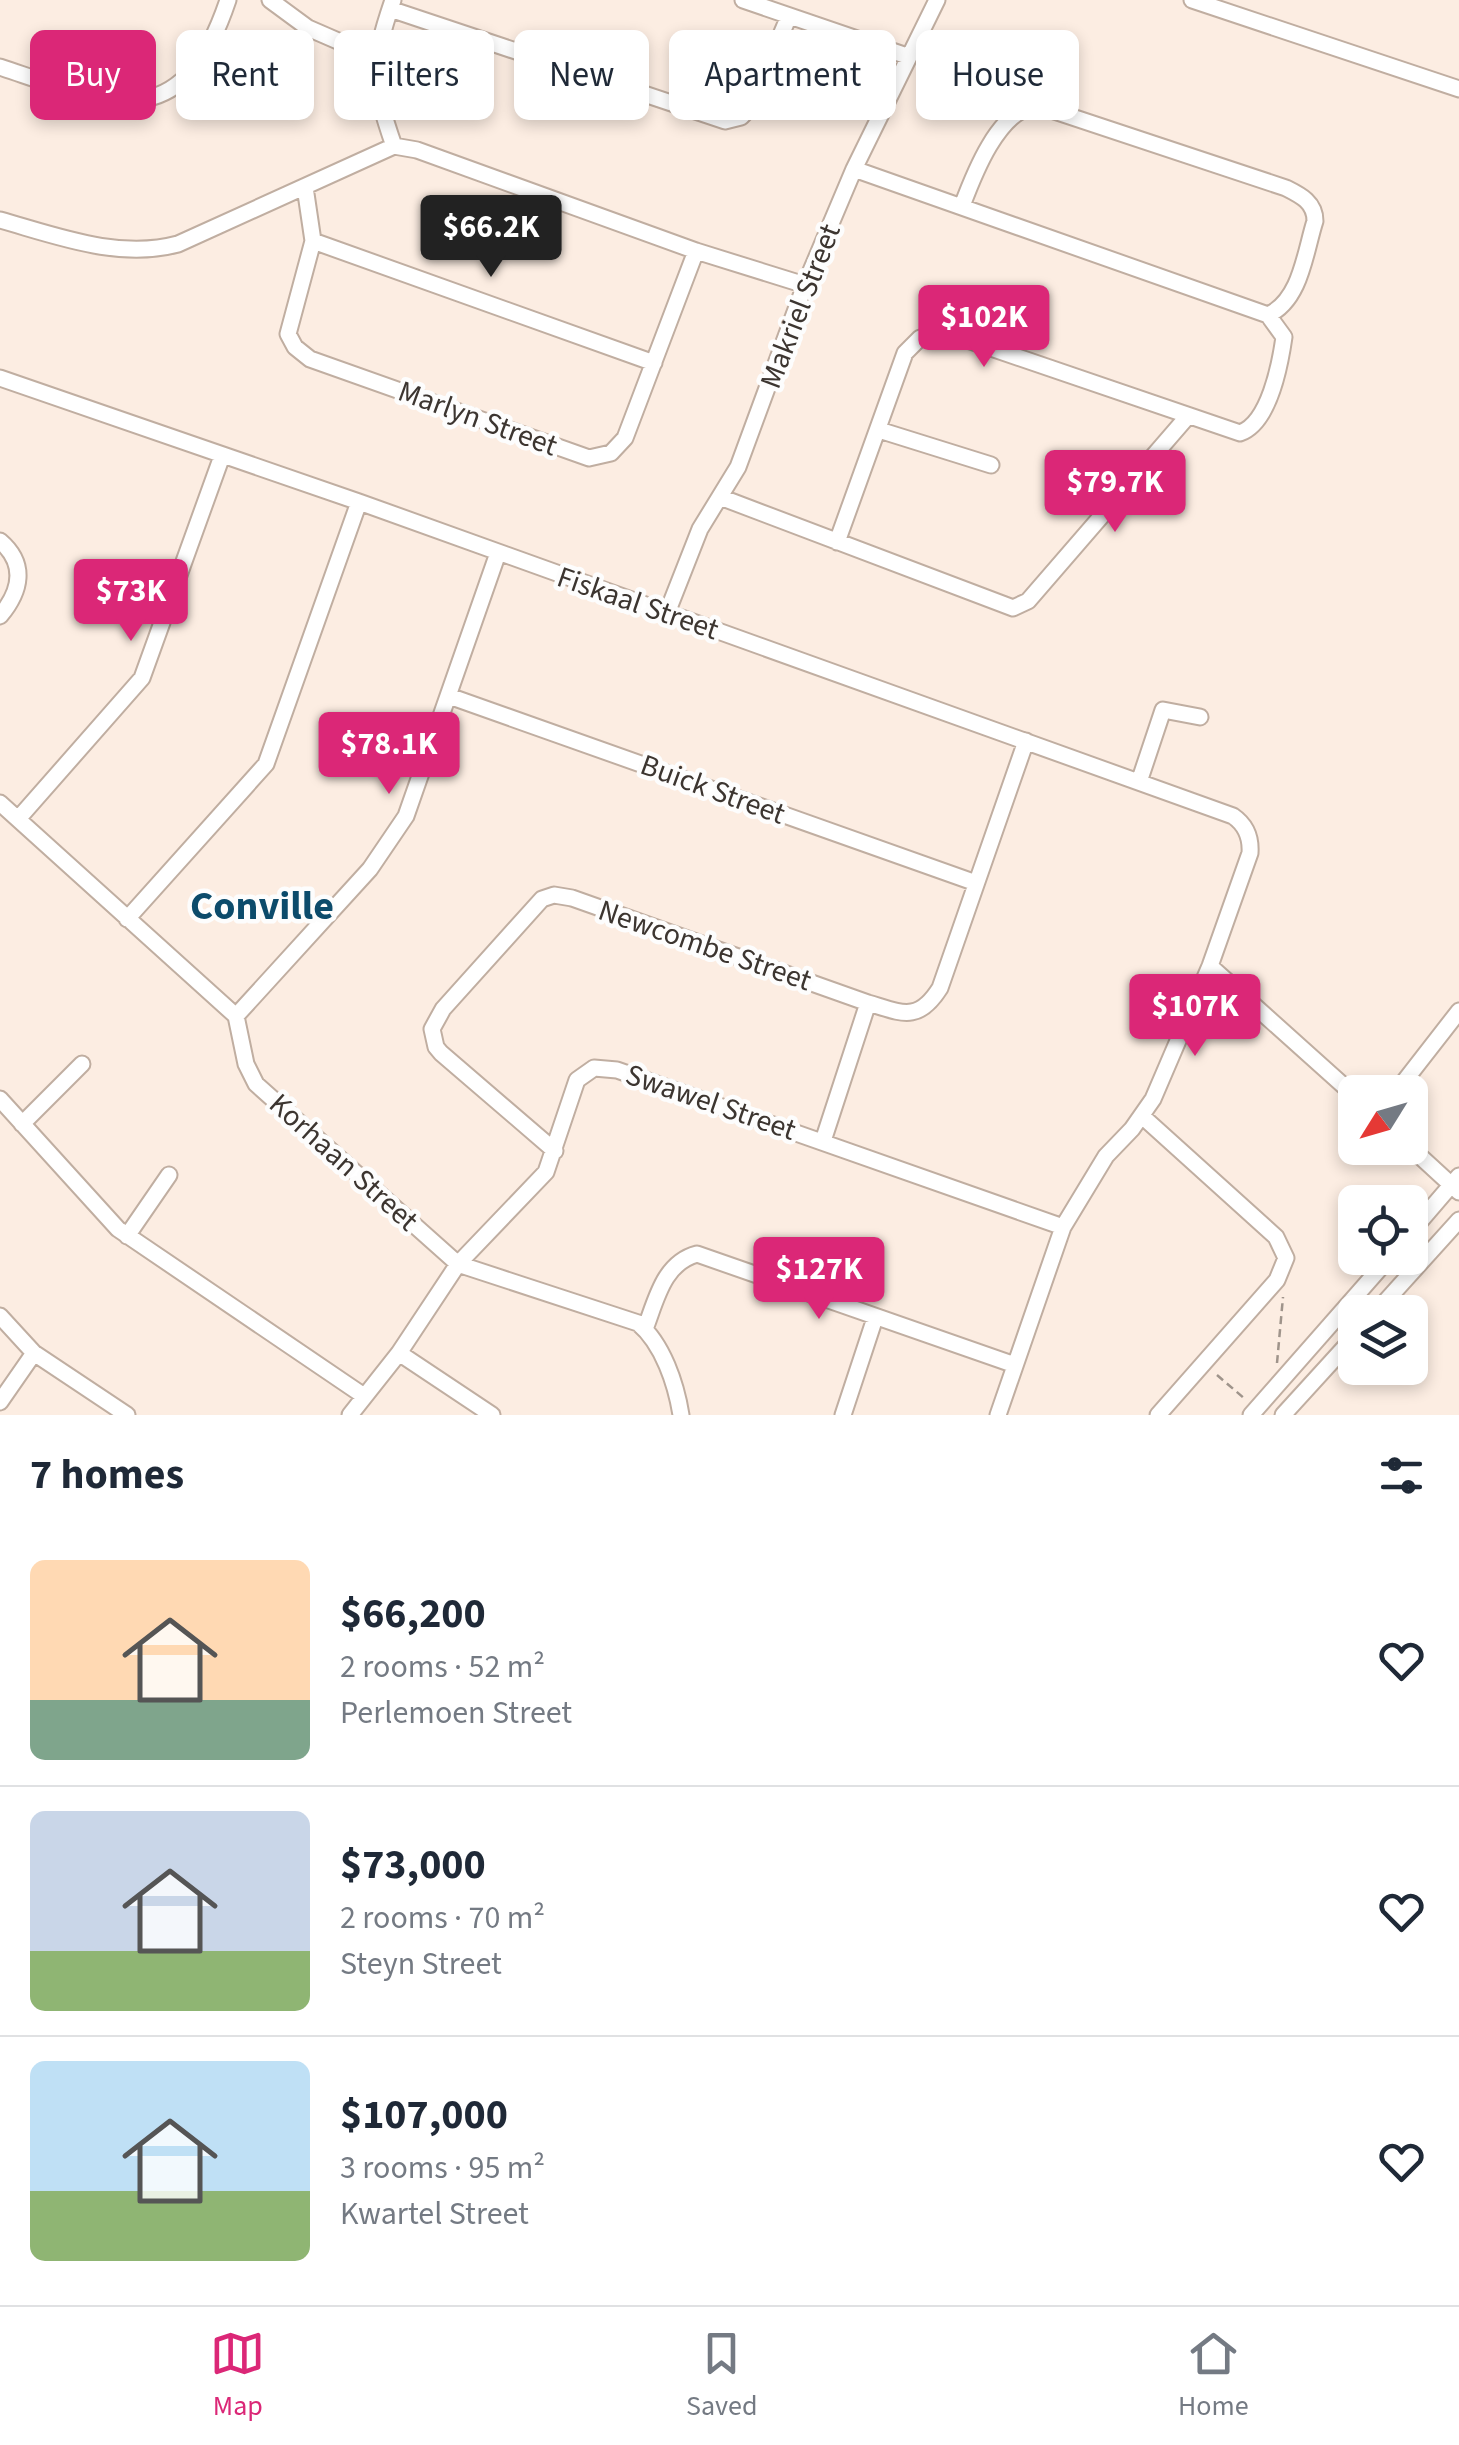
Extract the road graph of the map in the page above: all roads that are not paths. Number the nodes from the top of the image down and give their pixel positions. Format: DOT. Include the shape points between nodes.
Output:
graph roads {
  1 [pos="228,0"];
  2 [pos="270,0"];
  3 [pos="743,0"];
  4 [pos="936,0"];
  5 [pos="1192,0"];
  6 [pos="391,4"];
  7 [pos="789,16"];
  8 [pos="384,30"];
  9 [pos="334,39"];
  10 [pos="908,56"];
  11 [pos="0,67"];
  12 [pos="1459,89"];
  13 [pos="386,120"];
  14 [pos="394,146"];
  15 [pos="854,169"];
  16 [pos="305,187"];
  17 [pos="962,206"];
  18 [pos="0,220"];
  19 [pos="313,241"];
  20 [pos="696,250"];
  21 [pos="805,285"];
  22 [pos="1268,315"];
  23 [pos="654,364"];
  24 [pos="0,378"];
  25 [pos="1188,416"];
  26 [pos="880,430"];
  27 [pos="222,456"];
  28 [pos="990,464"];
  29 [pos="720,497"];
  30 [pos="358,502"];
  31 [pos="0,541"];
  32 [pos="836,542"];
  33 [pos="498,554"];
  34 [pos="668,613"];
  35 [pos="0,616"];
  36 [pos="449,696"];
  37 [pos="1200,717"];
  38 [pos="1026,742"];
  39 [pos="1139,782"];
  40 [pos="0,803"];
  41 [pos="18,819"];
  42 [pos="976,883"];
  43 [pos="127,919"];
  44 [pos="1210,966"];
  45 [pos="868,1002"];
  46 [pos="1459,1011"];
  47 [pos="236,1016"];
  48 [pos="82,1064"];
  49 [pos="1409,1075"];
  50 [pos="1338,1081"];
  51 [pos="0,1099"];
  52 [pos="1142,1116"];
  53 [pos="22,1124"];
  54 [pos="823,1141"];
  55 [pos="555,1151"];
  56 [pos="1428,1162"];
  57 [pos="170,1175"];
  58 [pos="1456,1185"];
  59 [pos="1428,1214"];
  60 [pos="1459,1220"];
  61 [pos="1063,1226"];
  62 [pos="127,1236"];
  63 [pos="458,1264"];
  64 [pos="1372,1275"];
  65 [pos="1391,1295"];
  66 [pos="0,1316"];
  67 [pos="876,1318"];
  68 [pos="645,1330"];
  69 [pos="34,1353"];
  70 [pos="399,1353"];
  71 [pos="1338,1354"];
  72 [pos="1015,1365"];
  73 [pos="364,1396"];
  74 [pos="0,1402"];
  75 [pos="1253,1406"];
  76 [pos="127,1415"];
  77 [pos="350,1415"];
  78 [pos="492,1415"];
  79 [pos="681,1415"];
  80 [pos="843,1415"];
  81 [pos="998,1415"];
  82 [pos="1158,1415"];
  83 [pos="1280,1415"];
  1 -- 11 [label="street" via="200,64 156,94 114,102"];
  2 -- 9 [label="street"];
  3 -- 7 [label="street"];
  4 -- 10 [label="street, Makriel Street"];
  5 -- 12 [label="street"];
  6 -- 7 [label="street" via="725,121 750,108"];
  6 -- 8 [label="street"];
  7 -- 10 [label="street"];
  10 -- 15 [label="street, Makriel Street"];
  13 -- 14 [label="street"];
  14 -- 16 [label="street"];
  14 -- 20 [label="street"];
  15 -- 17 [label="street"];
  15 -- 21 [label="street, Makriel Street"];
  16 -- 18 [label="street" via="159,249 80,243"];
  16 -- 19 [label="street, Marlyn Street"];
  17 -- 22 [label="street"];
  17 -- 22 [label="street" via="1003,125 1036,104 1286,188 1308,201 1315,214 1294,288"];
  19 -- 23 [label="street"];
  19 -- 23 [label="street, Marlyn Street" via="288,334 310,359 589,458 611,453 625,438"];
  20 -- 21 [label="street"];
  20 -- 23 [label="street, Marlyn Street"];
  21 -- 29 [label="street, Makriel Street" via="748,445"];
  22 -- 25 [label="street" via="1284,337 1278,375 1257,421 1240,433"];
  24 -- 27 [label="street, Fiskaal Street"];
  25 -- 26 [label="street" via="936,332 905,353"];
  25 -- 32 [label="street" via="1028,601 1013,608"];
  26 -- 28 [label="street"];
  26 -- 32 [label="street"];
  27 -- 30 [label="street, Fiskaal Street"];
  27 -- 41 [label="street" via="142,678"];
  29 -- 32 [label="street"];
  29 -- 34 [label="street, Makriel Street" via="694,542"];
  30 -- 33 [label="street, Fiskaal Street"];
  30 -- 43 [label="street" via="266,764"];
  31 -- 35 [label="street" via="18,563 19,583"];
  33 -- 34 [label="street, Fiskaal Street"];
  33 -- 36 [label="street"];
  34 -- 38 [label="street, Fiskaal Street"];
  36 -- 42 [label="street, Buick Street"];
  36 -- 47 [label="street" via="396,834"];
  37 -- 39 [label="street" via="1168,708 1160,714"];
  38 -- 39 [label="street, Fiskaal Street"];
  38 -- 42 [label="street, Newcombe Street"];
  39 -- 44 [label="street, Fiskaal Street" via="1236,818 1247,832 1250,853"];
  40 -- 41 [label="street"];
  41 -- 43 [label="street"];
  42 -- 45 [label="street, Newcombe Street" via="933,998 905,1014"];
  43 -- 47 [label="street"];
  44 -- 50 [label="street"];
  44 -- 52 [label="street"];
  45 -- 54 [label="street"];
  45 -- 55 [label="street, Newcombe Street" via="572,898 542,899 432,1029 441,1053"];
  46 -- 49 [label="street"];
  47 -- 63 [label="street, Korhaan Street" via="256,1084"];
  48 -- 53 [label="street"];
  51 -- 53 [label="street"];
  52 -- 61 [label="street" via="1106,1156"];
  52 -- 82 [label="street" via="1276,1237 1286,1258 1282,1273"];
  53 -- 62 [label="street"];
  54 -- 55 [label="street, Swawel Street" via="594,1068 577,1080"];
  54 -- 61 [label="street, Swawel Street"];
  55 -- 63 [label="street, Swawel Street" via="539,1182"];
  56 -- 58 [label="street"];
  57 -- 62 [label="street"];
  58 -- 59 [label="street"];
  60 -- 65 [label="street"];
  61 -- 72 [label="street"];
  62 -- 73 [label="street"];
  63 -- 68 [label="street, Korhaan Street"];
  63 -- 70 [label="street, Swawel Street"];
  64 -- 75 [label="street"];
  66 -- 69 [label="street"];
  67 -- 68 [label="street" via="697,1254 673,1267"];
  67 -- 72 [label="street"];
  67 -- 80 [label="street"];
  68 -- 79 [label="street" via="662,1354"];
  69 -- 74 [label="street"];
  69 -- 76 [label="street"];
  70 -- 73 [label="street, Swawel Street"];
  70 -- 78 [label="street"];
  71 -- 83 [label="street"];
  72 -- 81 [label="street"];
  73 -- 77 [label="street, Swawel Street"];
  75 -- 83 [label="street"];
}
